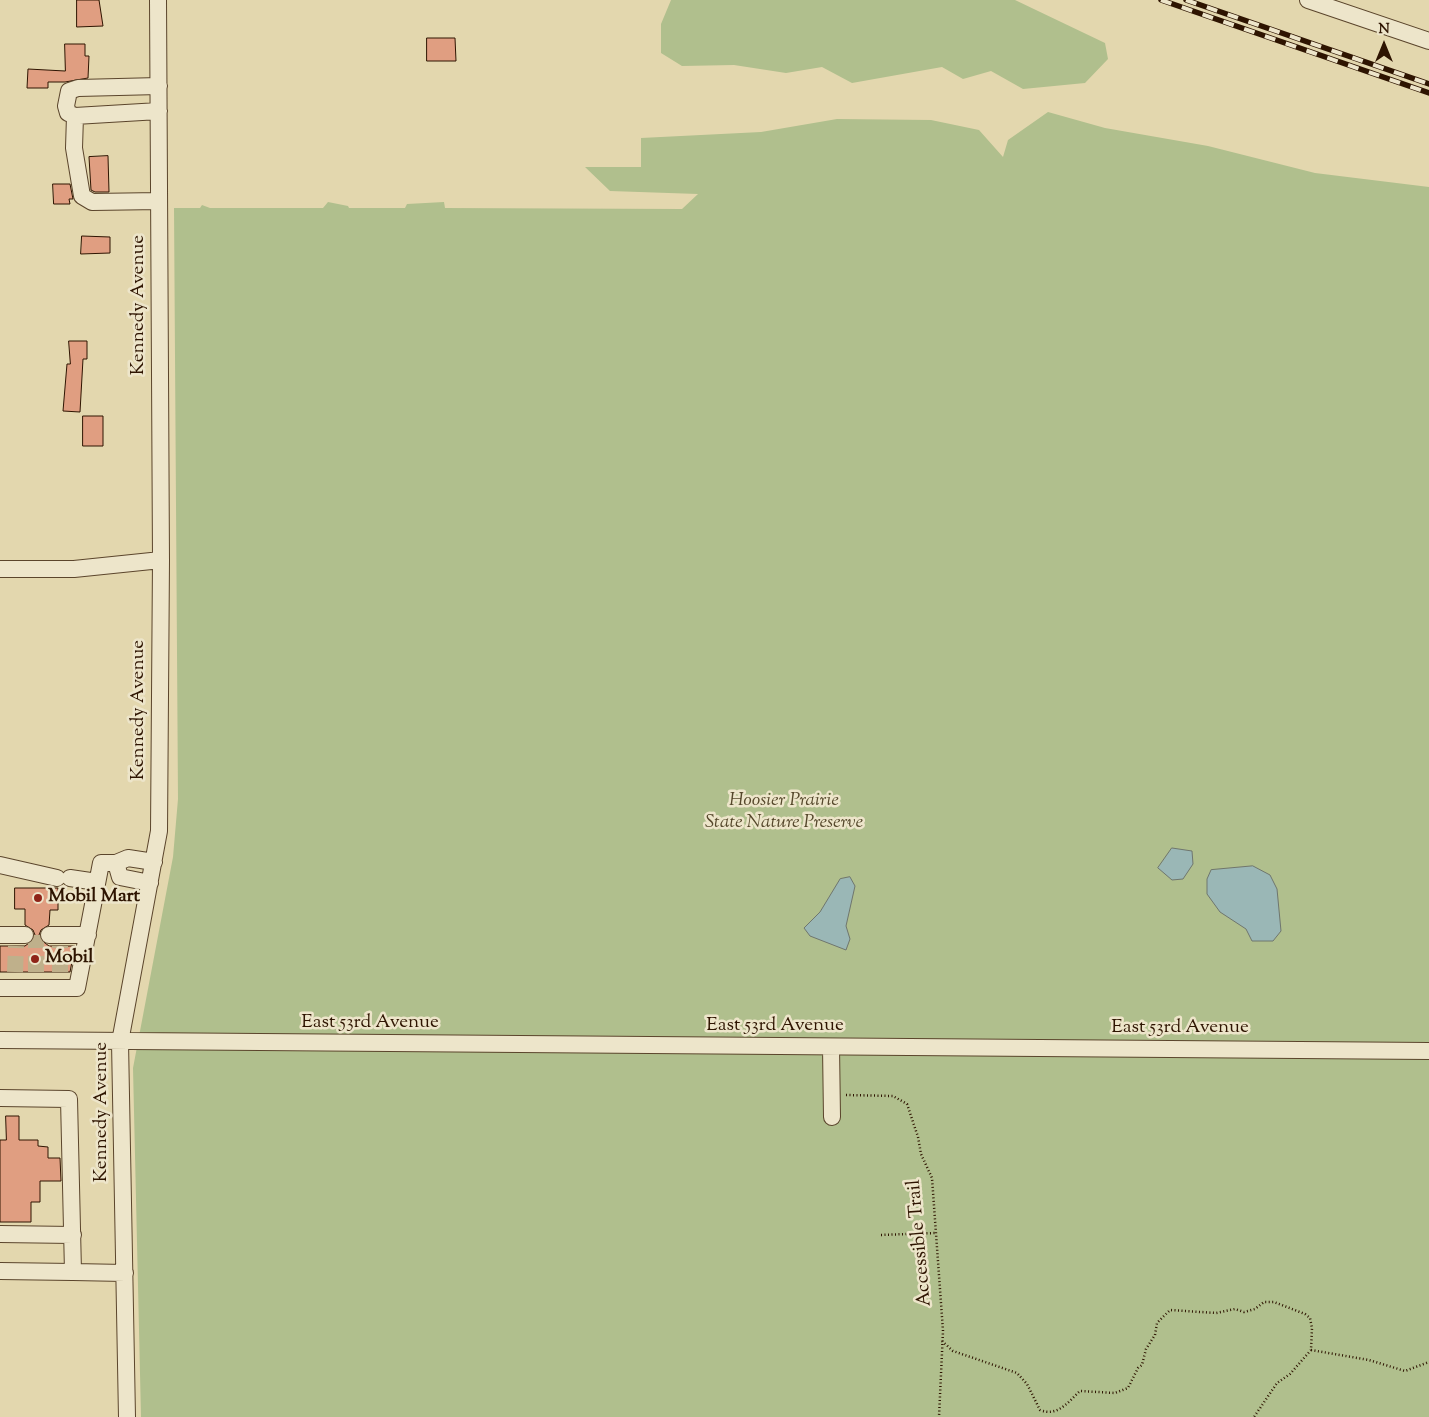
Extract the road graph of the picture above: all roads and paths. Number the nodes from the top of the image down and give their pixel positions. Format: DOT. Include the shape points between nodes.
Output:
graph roads {
  1 [pos="158,0"];
  2 [pos="1308,0"];
  3 [pos="1429,41"];
  4 [pos="159,86"];
  5 [pos="159,111"];
  6 [pos="75,116"];
  7 [pos="159,201"];
  8 [pos="161,560"];
  9 [pos="0,569"];
  10 [pos="154,862"];
  11 [pos="116,863"];
  12 [pos="0,865"];
  13 [pos="97,882"];
  14 [pos="150,882"];
  15 [pos="88,935"];
  16 [pos="57,939"];
  17 [pos="10,982"];
  18 [pos="0,1040"];
  19 [pos="120,1042"];
  20 [pos="831,1047"];
  21 [pos="1429,1051"];
  22 [pos="832,1095"];
  23 [pos="0,1098"];
  24 [pos="832,1117"];
  25 [pos="936,1233"];
  26 [pos="0,1234"];
  27 [pos="73,1235"];
  28 [pos="881,1235"];
  29 [pos="0,1271"];
  30 [pos="73,1272"];
  31 [pos="125,1272"];
  32 [pos="942,1341"];
  33 [pos="1311,1350"];
  34 [pos="1429,1362"];
  35 [pos="127,1417"];
  36 [pos="939,1417"];
  37 [pos="1254,1417"];
  1 -- 4 [label="street, Kennedy Avenue"];
  2 -- 3 [label="street"];
  4 -- 5 [label="street, Kennedy Avenue"];
  4 -- 6 [label="street" via="69,91 66,106 68,113"];
  5 -- 6 [label="street"];
  5 -- 7 [label="street, Kennedy Avenue"];
  6 -- 7 [label="street" via="74,148 82,196 92,202"];
  7 -- 8 [label="street, Kennedy Avenue"];
  8 -- 9 [label="street" via="74,569"];
  8 -- 10 [label="street, Kennedy Avenue" via="159,831"];
  10 -- 11 [label="street" via="128,858"];
  10 -- 14 [label="street, Kennedy Avenue"];
  11 -- 13 [label="street" via="101,863"];
  11 -- 14 [label="street" via="120,877"];
  12 -- 13 [label="street"];
  13 -- 15 [label="street"];
  14 -- 19 [label="street, Kennedy Avenue"];
  15 -- 16 [label="street"];
  15 -- 17 [label="street" via="77,988 60,980"];
  18 -- 19 [label="street, East 53rd Avenue"];
  19 -- 20 [label="street, East 53rd Avenue"];
  19 -- 31 [label="street, Kennedy Avenue"];
  20 -- 21 [label="street, East 53rd Avenue"];
  20 -- 22 [label="street"];
  22 -- 24 [label="street"];
  22 -- 25 [label="path, Accessible Trail" via="893,1096 907,1104 921,1154 932,1178"];
  23 -- 27 [label="street" via="69,1099"];
  25 -- 28 [label="path"];
  25 -- 32 [label="path, Accessible Trail"];
  26 -- 27 [label="street"];
  27 -- 30 [label="street"];
  29 -- 30 [label="street"];
  30 -- 31 [label="street"];
  31 -- 35 [label="street, Kennedy Avenue"];
  32 -- 33 [label="path" via="954,1351 1017,1373 1028,1384 1040,1410 1053,1412 1059,1411 1080,1391 1115,1393 1128,1388 1142,1365 1157,1323 1170,1310 1216,1313 1235,1309 1244,1312 1264,1302 1274,1302 1310,1318"];
  32 -- 36 [label="path, Accessible Trail"];
  33 -- 34 [label="path" via="1369,1360 1405,1371"];
  33 -- 37 [label="path" via="1290,1374 1277,1383"];
}
